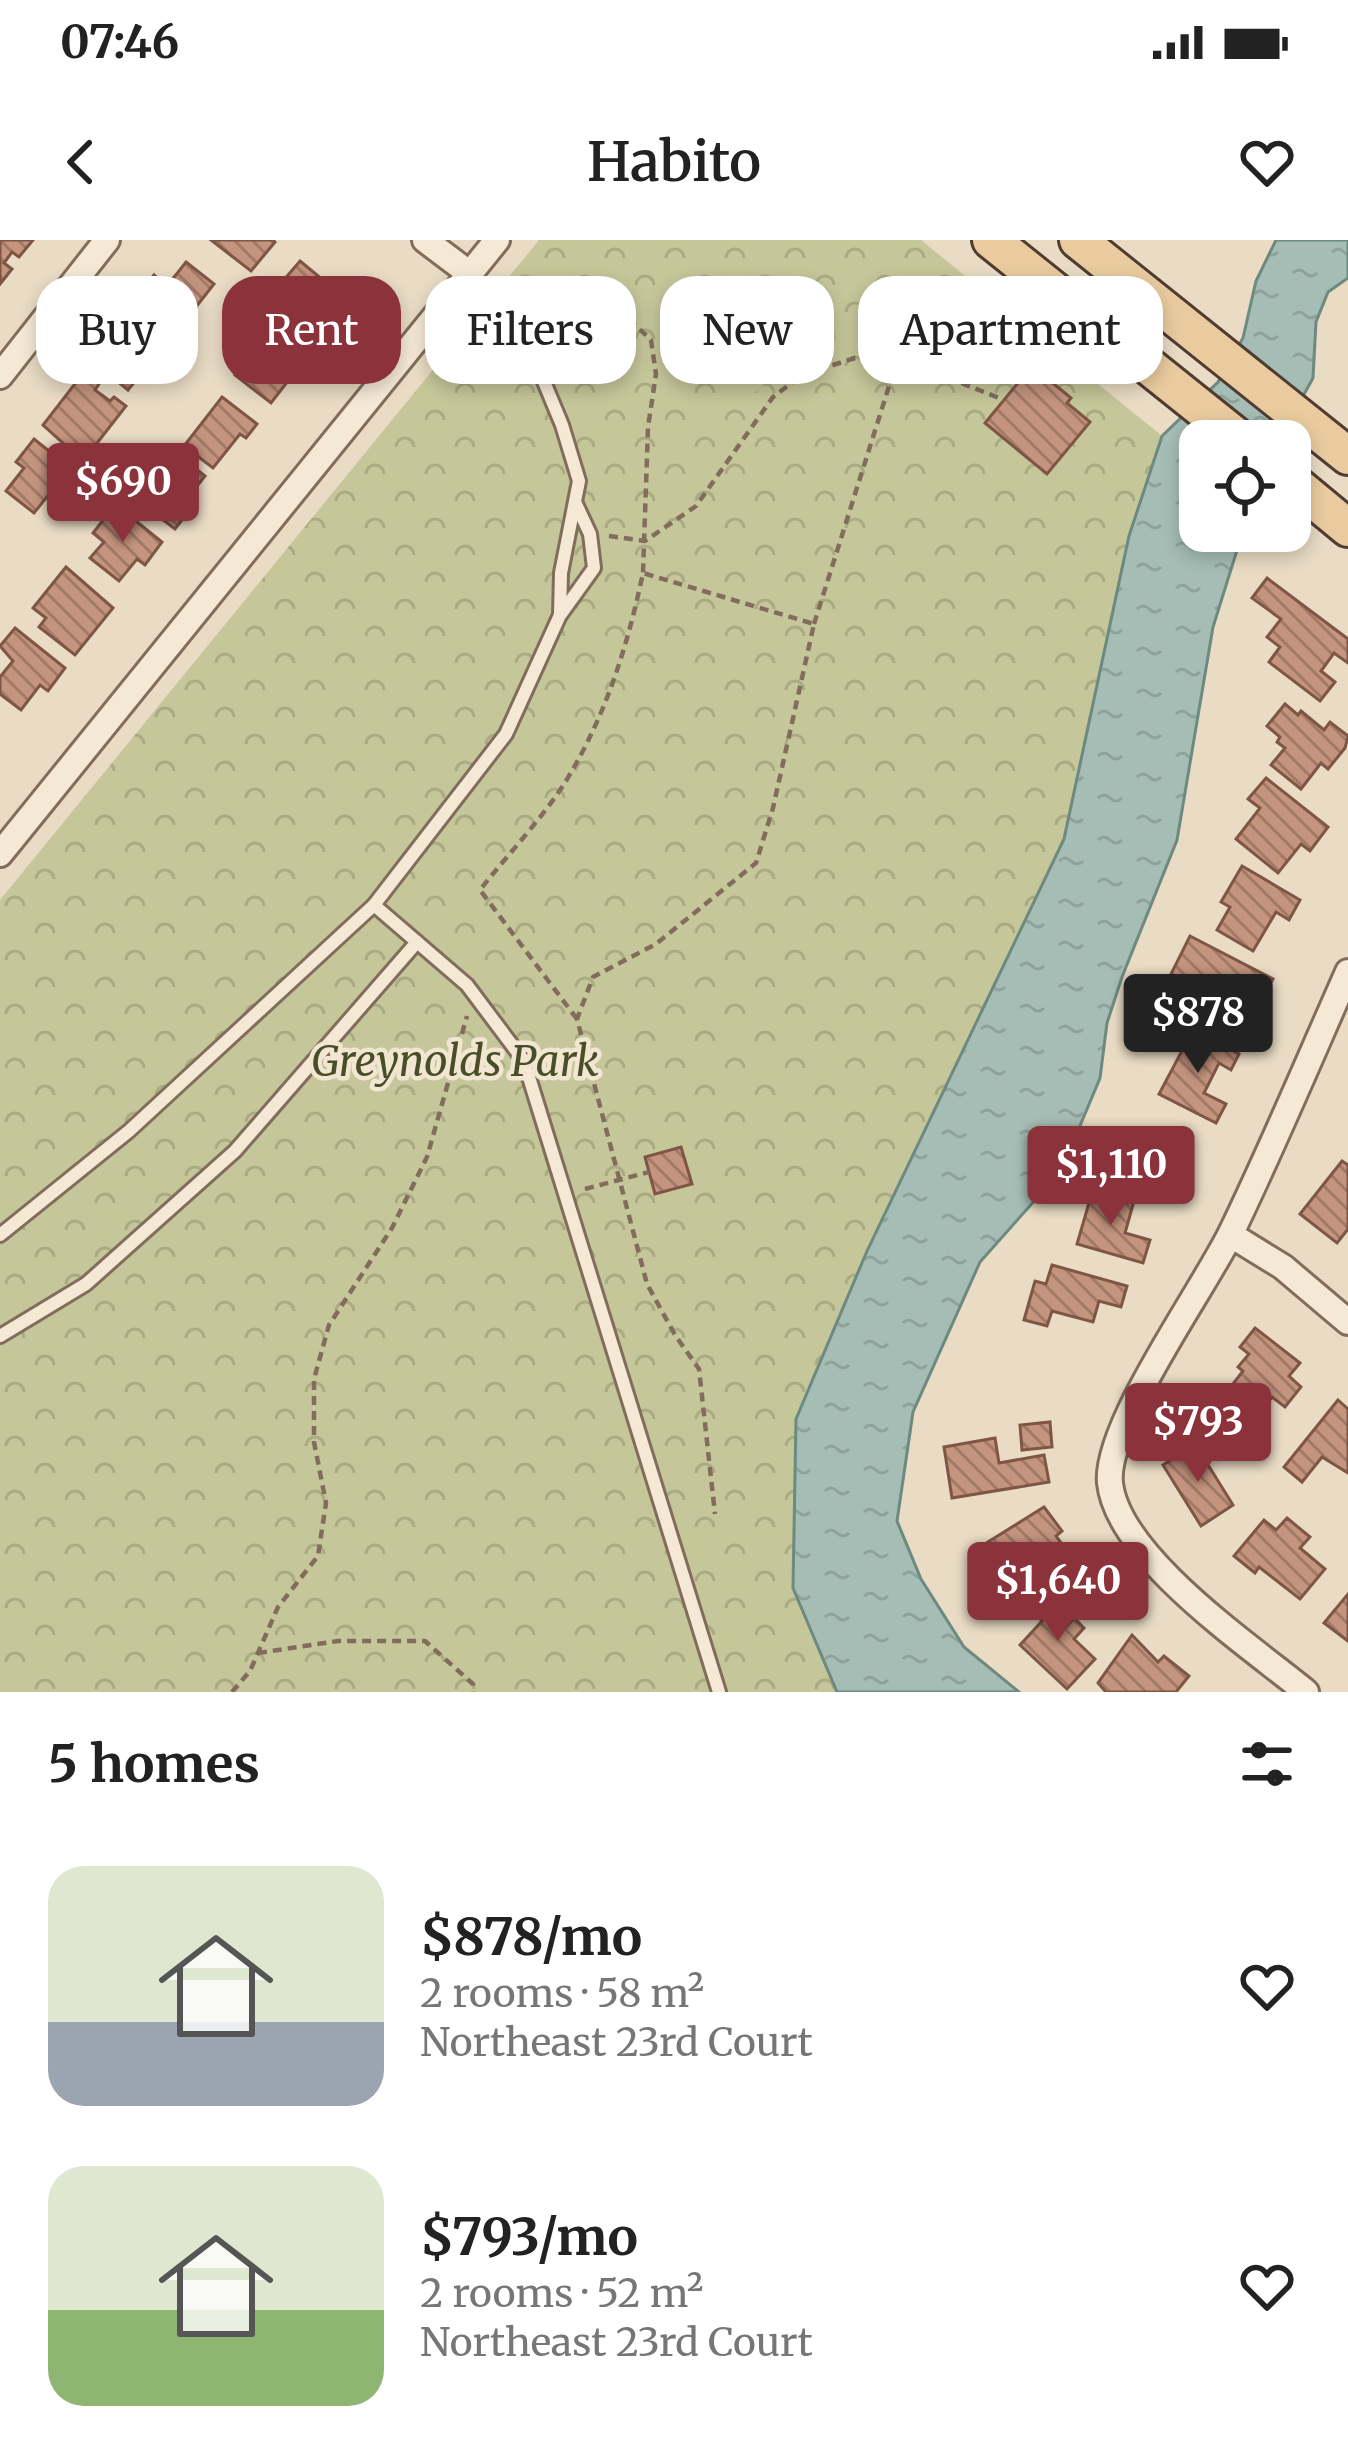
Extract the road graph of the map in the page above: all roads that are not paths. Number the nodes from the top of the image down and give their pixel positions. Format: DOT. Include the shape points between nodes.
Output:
graph roads {
  1 [pos="107,240"];
  2 [pos="424,240"];
  3 [pos="497,240"];
  4 [pos="991,240"];
  5 [pos="1078,240"];
  6 [pos="470,274"];
  7 [pos="1036,276"];
  8 [pos="1124,276"];
  9 [pos="1163,308"];
  10 [pos="0,376"];
  11 [pos="1163,377"];
  12 [pos="1216,420"];
  13 [pos="1348,456"];
  14 [pos="1311,497"];
  15 [pos="576,504"];
  16 [pos="1348,528"];
  17 [pos="560,615"];
  18 [pos="0,854"];
  19 [pos="374,905"];
  20 [pos="417,942"];
  21 [pos="1348,972"];
  22 [pos="0,1235"];
  23 [pos="1231,1235"];
  24 [pos="1348,1322"];
  25 [pos="0,1336"];
  26 [pos="719,1692"];
  27 [pos="1306,1692"];
  1 -- 10 [label="street"];
  2 -- 6 [label="street"];
  3 -- 6 [label="street"];
  4 -- 7 [label="main road"];
  5 -- 8 [label="main road"];
  6 -- 15 [label="lane" via="535,360 579,481"];
  6 -- 18 [label="street"];
  9 -- 13 [label="main road"];
  11 -- 12 [label="main road"];
  14 -- 16 [label="main road"];
  15 -- 17 [label="lane"];
  15 -- 17 [label="lane" via="594,568"];
  17 -- 19 [label="lane" via="506,734"];
  19 -- 20 [label="lane"];
  19 -- 22 [label="lane" via="129,1131"];
  20 -- 25 [label="lane" via="235,1150 86,1284"];
  20 -- 26 [label="lane" via="474,994 524,1061"];
  21 -- 23 [label="street"];
  23 -- 24 [label="street"];
  23 -- 27 [label="street" via="1152,1368 1111,1460 1110,1483 1122,1516 1166,1577"];
}
